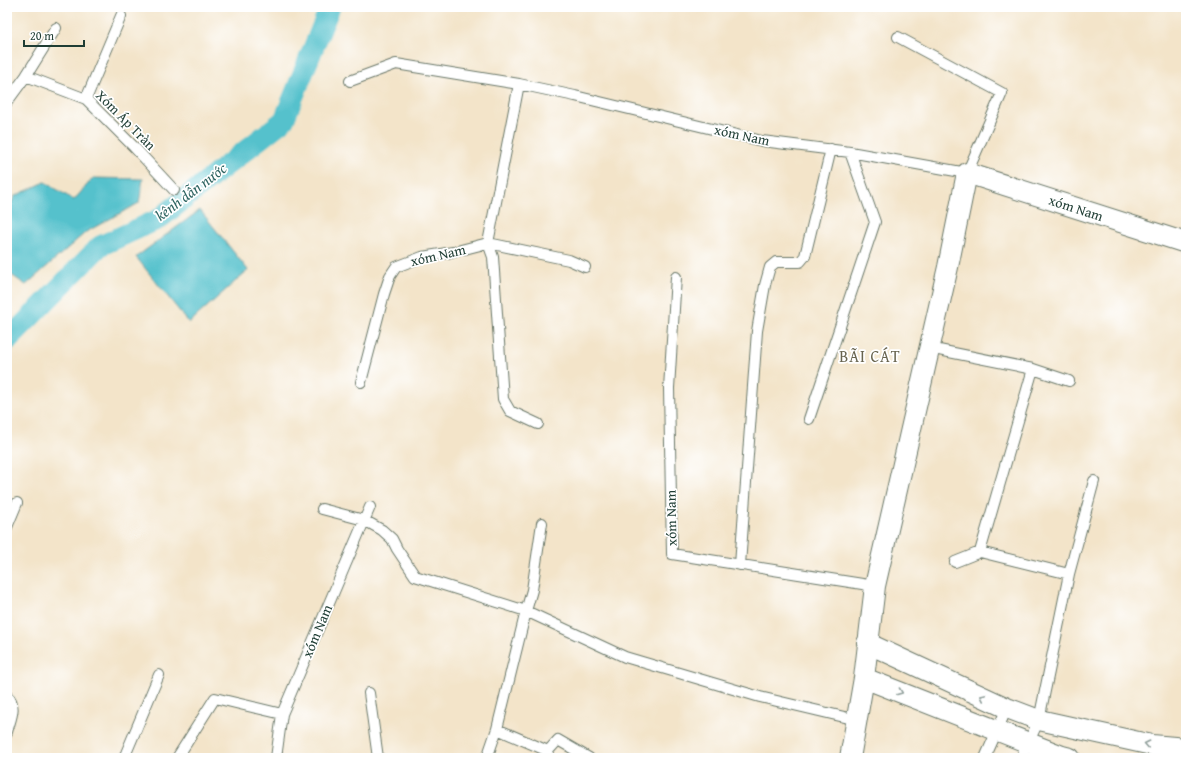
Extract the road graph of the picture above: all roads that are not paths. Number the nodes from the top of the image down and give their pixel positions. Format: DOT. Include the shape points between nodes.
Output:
graph roads {
  1 [pos="121,16"];
  2 [pos="56,28"];
  3 [pos="898,38"];
  4 [pos="26,76"];
  5 [pos="350,81"];
  6 [pos="519,84"];
  7 [pos="86,99"];
  8 [pos="7,102"];
  9 [pos="831,149"];
  10 [pos="850,152"];
  11 [pos="967,173"];
  12 [pos="174,190"];
  13 [pos="488,243"];
  14 [pos="1186,243"];
  15 [pos="585,267"];
  16 [pos="676,277"];
  17 [pos="929,348"];
  18 [pos="1033,369"];
  19 [pos="360,382"];
  20 [pos="1069,382"];
  21 [pos="809,419"];
  22 [pos="538,424"];
  23 [pos="1094,481"];
  24 [pos="17,502"];
  25 [pos="370,506"];
  26 [pos="322,509"];
  27 [pos="364,520"];
  28 [pos="542,523"];
  29 [pos="7,527"];
  30 [pos="980,552"];
  31 [pos="955,562"];
  32 [pos="740,565"];
  33 [pos="1069,574"];
  34 [pos="874,586"];
  35 [pos="526,611"];
  36 [pos="867,644"];
  37 [pos="159,675"];
  38 [pos="864,678"];
  39 [pos="370,693"];
  40 [pos="7,696"];
  41 [pos="1008,708"];
  42 [pos="282,714"];
  43 [pos="857,720"];
  44 [pos="1040,720"];
  45 [pos="497,729"];
  46 [pos="998,730"];
  47 [pos="7,732"];
  48 [pos="1186,748"];
  49 [pos="1024,750"];
  50 [pos="124,758"];
  51 [pos="176,758"];
  52 [pos="276,758"];
  53 [pos="378,758"];
  54 [pos="487,758"];
  55 [pos="589,758"];
  56 [pos="850,758"];
  57 [pos="985,758"];
  58 [pos="1070,758"];
  1 -- 7 [label="lane"];
  2 -- 4 [label="lane"];
  3 -- 11 [label="lane" via="1002,93"];
  4 -- 7 [label="lane, Xóm Áp Tràn"];
  4 -- 8 [label="lane"];
  5 -- 6 [label="lane, xóm Nam" via="396,64"];
  6 -- 9 [label="lane, xóm Nam" via="762,140"];
  6 -- 13 [label="lane"];
  7 -- 12 [label="lane, Xóm Áp Tràn"];
  9 -- 10 [label="lane, xóm Nam"];
  9 -- 32 [label="lane" via="805,256 800,262 776,262 770,267 765,285 757,331"];
  10 -- 11 [label="lane, xóm Nam"];
  10 -- 21 [label="lane" via="875,222"];
  11 -- 14 [label="street, xóm Nam"];
  11 -- 17 [label="street"];
  13 -- 15 [label="lane" via="569,260"];
  13 -- 19 [label="lane, xóm Nam" via="422,257 396,267 384,294"];
  13 -- 22 [label="lane" via="493,257 503,399 510,411"];
  16 -- 32 [label="lane, xóm Nam" via="668,388 672,554"];
  17 -- 18 [label="lane"];
  17 -- 34 [label="street"];
  18 -- 20 [label="lane"];
  18 -- 30 [label="lane"];
  23 -- 33 [label="lane"];
  24 -- 29 [label="lane"];
  25 -- 27 [label="lane, xóm Nam"];
  26 -- 27 [label="lane"];
  27 -- 35 [label="lane" via="392,539 416,576"];
  27 -- 42 [label="lane, xóm Nam"];
  28 -- 35 [label="lane" via="532,590"];
  30 -- 31 [label="lane"];
  30 -- 33 [label="lane"];
  32 -- 34 [label="lane, xóm Nam"];
  33 -- 44 [label="lane"];
  34 -- 36 [label="street"];
  35 -- 43 [label="lane" via="624,658 760,697"];
  35 -- 45 [label="lane"];
  36 -- 38 [label="street"];
  41 -- 36 [label="street, one-way"];
  37 -- 50 [label="lane"];
  38 -- 43 [label="street"];
  38 -- 46 [label="street, one-way"];
  39 -- 53 [label="lane"];
  40 -- 47 [label="lane" via="13,708"];
  41 -- 44 [label="street"];
  41 -- 46 [label="lane"];
  42 -- 51 [label="lane" via="215,698"];
  42 -- 52 [label="lane, xóm Nam"];
  43 -- 56 [label="street"];
  48 -- 44 [label="street, one-way" via="1152,745"];
  44 -- 49 [label="lane"];
  45 -- 54 [label="lane"];
  45 -- 55 [label="lane" via="548,751 558,740"];
  46 -- 49 [label="street"];
  46 -- 57 [label="lane"];
  49 -- 58 [label="street"];
}
